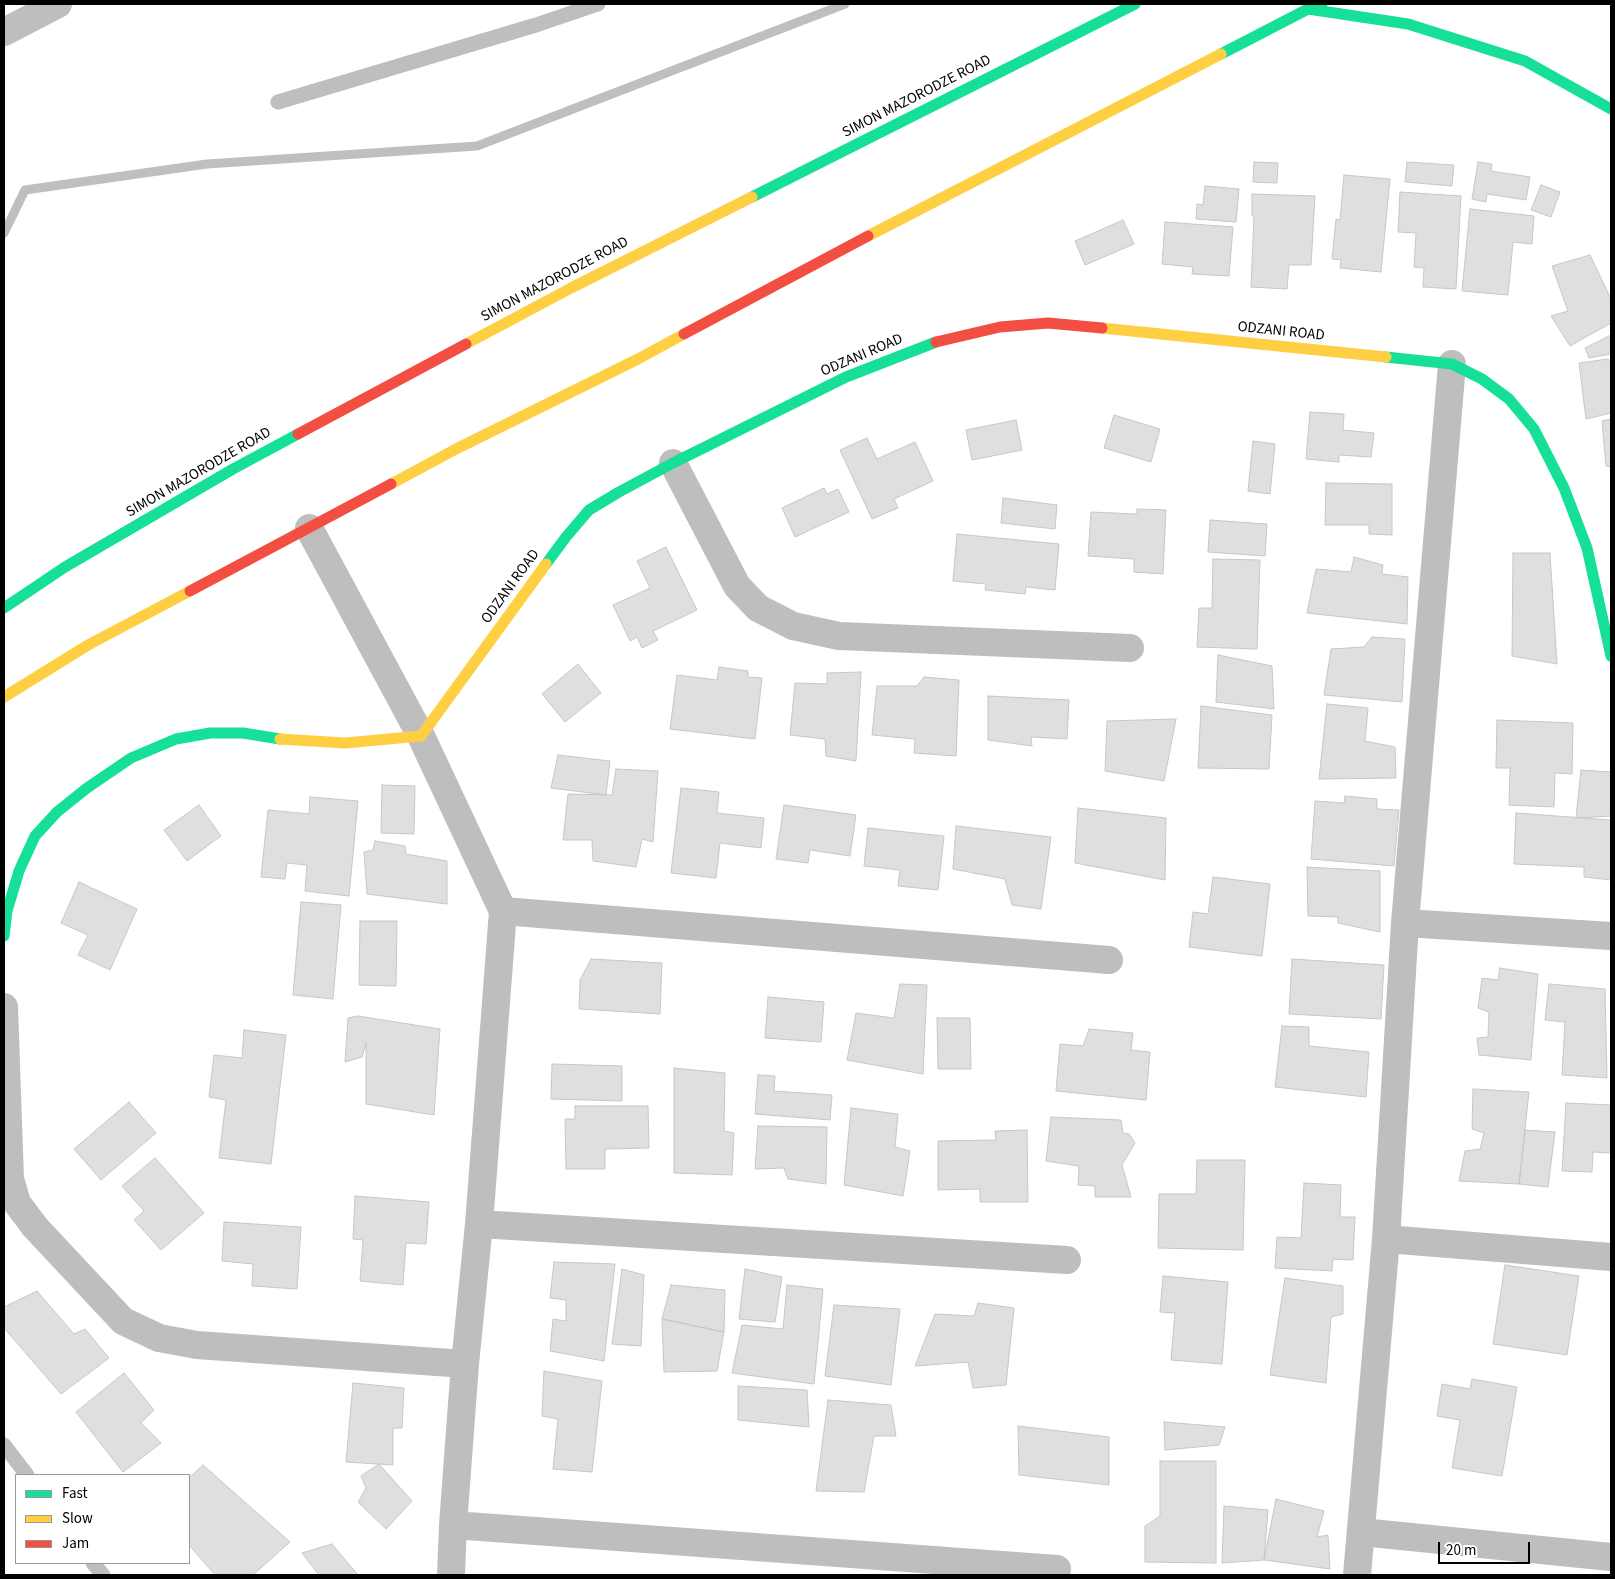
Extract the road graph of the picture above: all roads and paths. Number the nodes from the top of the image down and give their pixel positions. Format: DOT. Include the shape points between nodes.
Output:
graph roads {
  1 [pos="58,4"];
  2 [pos="598,4"];
  3 [pos="1135,4"];
  4 [pos="1322,4"];
  5 [pos="1308,8"];
  6 [pos="4,32"];
  7 [pos="278,102"];
  8 [pos="1611,110"];
  9 [pos="1452,364"];
  10 [pos="673,463"];
  11 [pos="309,528"];
  12 [pos="4,608"];
  13 [pos="1130,648"];
  14 [pos="1611,656"];
  15 [pos="4,697"];
  16 [pos="421,736"];
  17 [pos="503,911"];
  18 [pos="5,912"];
  19 [pos="1405,923"];
  20 [pos="4,936"];
  21 [pos="1611,936"];
  22 [pos="1109,960"];
  23 [pos="4,1007"];
  24 [pos="479,1224"];
  25 [pos="1386,1238"];
  26 [pos="1611,1257"];
  27 [pos="1067,1260"];
  28 [pos="465,1364"];
  29 [pos="4,1445"];
  30 [pos="26,1474"];
  31 [pos="453,1525"];
  32 [pos="1361,1532"];
  33 [pos="1611,1557"];
  34 [pos="94,1564"];
  35 [pos="1056,1569"];
  36 [pos="103,1575"];
  37 [pos="452,1575"];
  38 [pos="1357,1575"];
  1 -- 6 [label="street"];
  2 -- 7 [label="lane"];
  3 -- 12 [label="main road, SIMON MAZORODZE ROAD" via="571,288 233,470 65,567"];
  4 -- 5 [label="main road"];
  5 -- 8 [label="main road" via="1408,24 1525,61"];
  5 -- 11 [label="main road"];
  9 -- 10 [label="main road, ODZANI ROAD" via="1048,323 1000,327 938,341 846,377"];
  9 -- 14 [label="main road" via="1482,379 1509,399 1534,429 1564,488 1588,548"];
  9 -- 19 [label="street"];
  10 -- 13 [label="street" via="737,586 758,608 793,626 839,636"];
  10 -- 16 [label="main road, ODZANI ROAD" via="589,510 566,536"];
  11 -- 15 [label="main road" via="88,645"];
  11 -- 16 [label="street"];
  16 -- 17 [label="street"];
  16 -- 18 [label="main road" via="345,743 210,732 176,739 131,758 57,812 35,836"];
  17 -- 22 [label="street"];
  17 -- 24 [label="street"];
  18 -- 20 [label="main road"];
  19 -- 21 [label="street"];
  19 -- 25 [label="street"];
  23 -- 28 [label="street" via="10,1179 18,1203 35,1227 123,1321 159,1338 197,1345"];
  24 -- 27 [label="street"];
  24 -- 28 [label="street"];
  25 -- 26 [label="street"];
  25 -- 32 [label="street"];
  28 -- 31 [label="street"];
  29 -- 30 [label="lane"];
  31 -- 35 [label="street"];
  31 -- 37 [label="street"];
  32 -- 33 [label="street"];
  32 -- 38 [label="street"];
  34 -- 36 [label="lane"];
}
